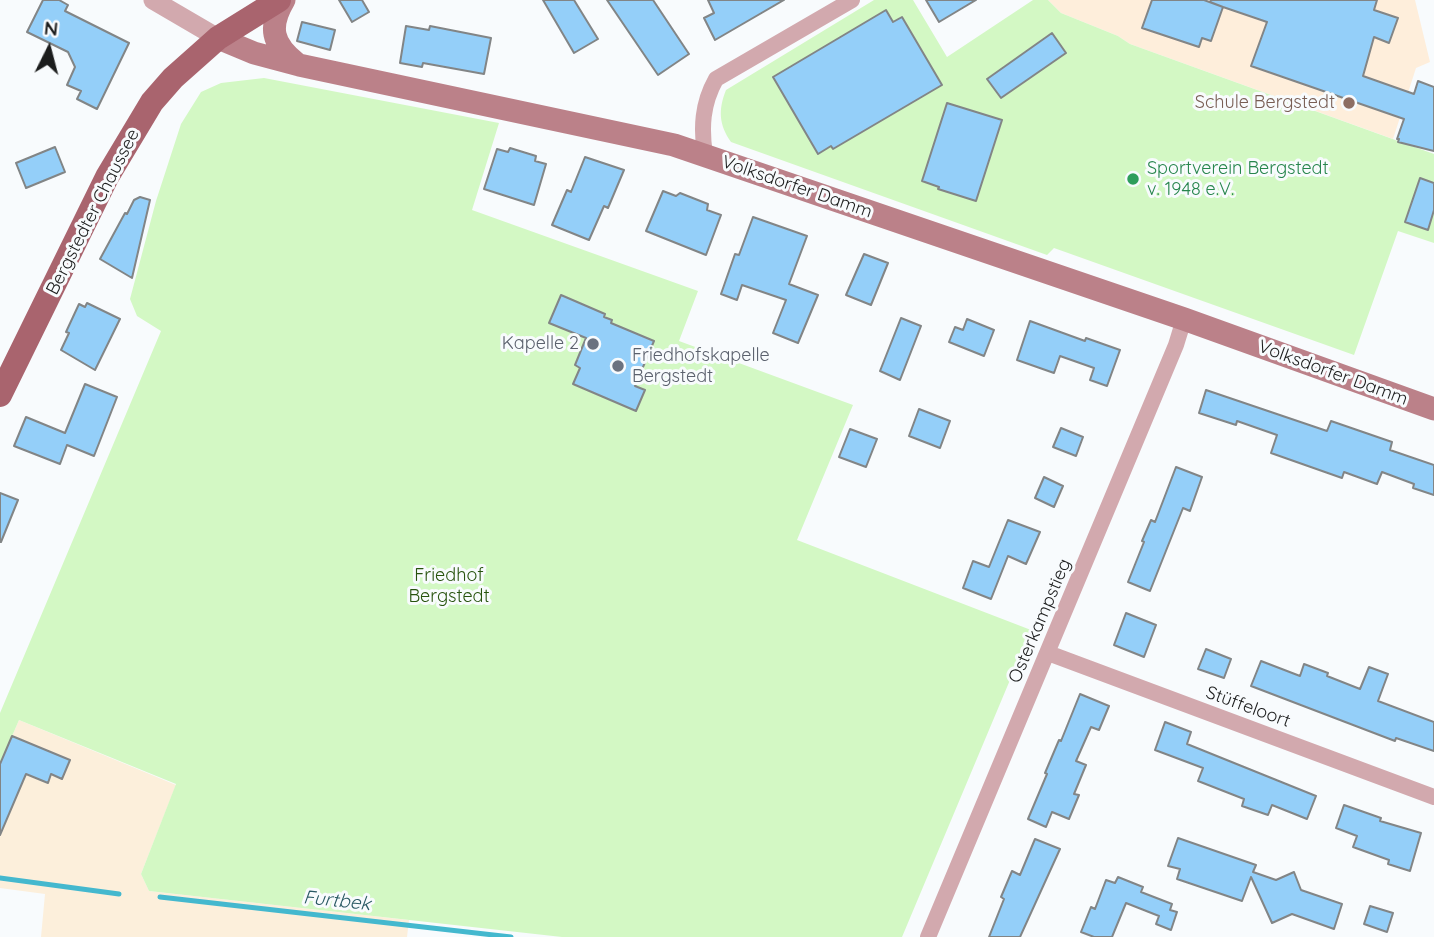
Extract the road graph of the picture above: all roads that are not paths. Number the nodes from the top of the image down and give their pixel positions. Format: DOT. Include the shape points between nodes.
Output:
graph roads {
  1 [pos="153,0"];
  2 [pos="282,0"];
  3 [pos="852,0"];
  4 [pos="219,38"];
  5 [pos="299,65"];
  6 [pos="705,155"];
  7 [pos="1184,319"];
  8 [pos="0,395"];
  9 [pos="1434,409"];
  10 [pos="1048,653"];
  11 [pos="1434,797"];
  12 [pos="928,937"];
  1 -- 4 [label="street, Volksdorfer Damm"];
  2 -- 4 [label="main road, Bergstedter Chaussee"];
  2 -- 5 [label="main road" via="275,24 276,44"];
  3 -- 6 [label="street" via="716,79 703,116"];
  4 -- 5 [label="main road, Volksdorfer Damm"];
  4 -- 8 [label="main road, Bergstedter Chaussee" via="166,85 138,123"];
  5 -- 6 [label="main road, Volksdorfer Damm"];
  6 -- 7 [label="main road, Volksdorfer Damm"];
  7 -- 9 [label="main road, Volksdorfer Damm"];
  7 -- 10 [label="street, Osterkampstieg"];
  10 -- 11 [label="street, Stüffeloort"];
  10 -- 12 [label="street, Osterkampstieg"];
}
